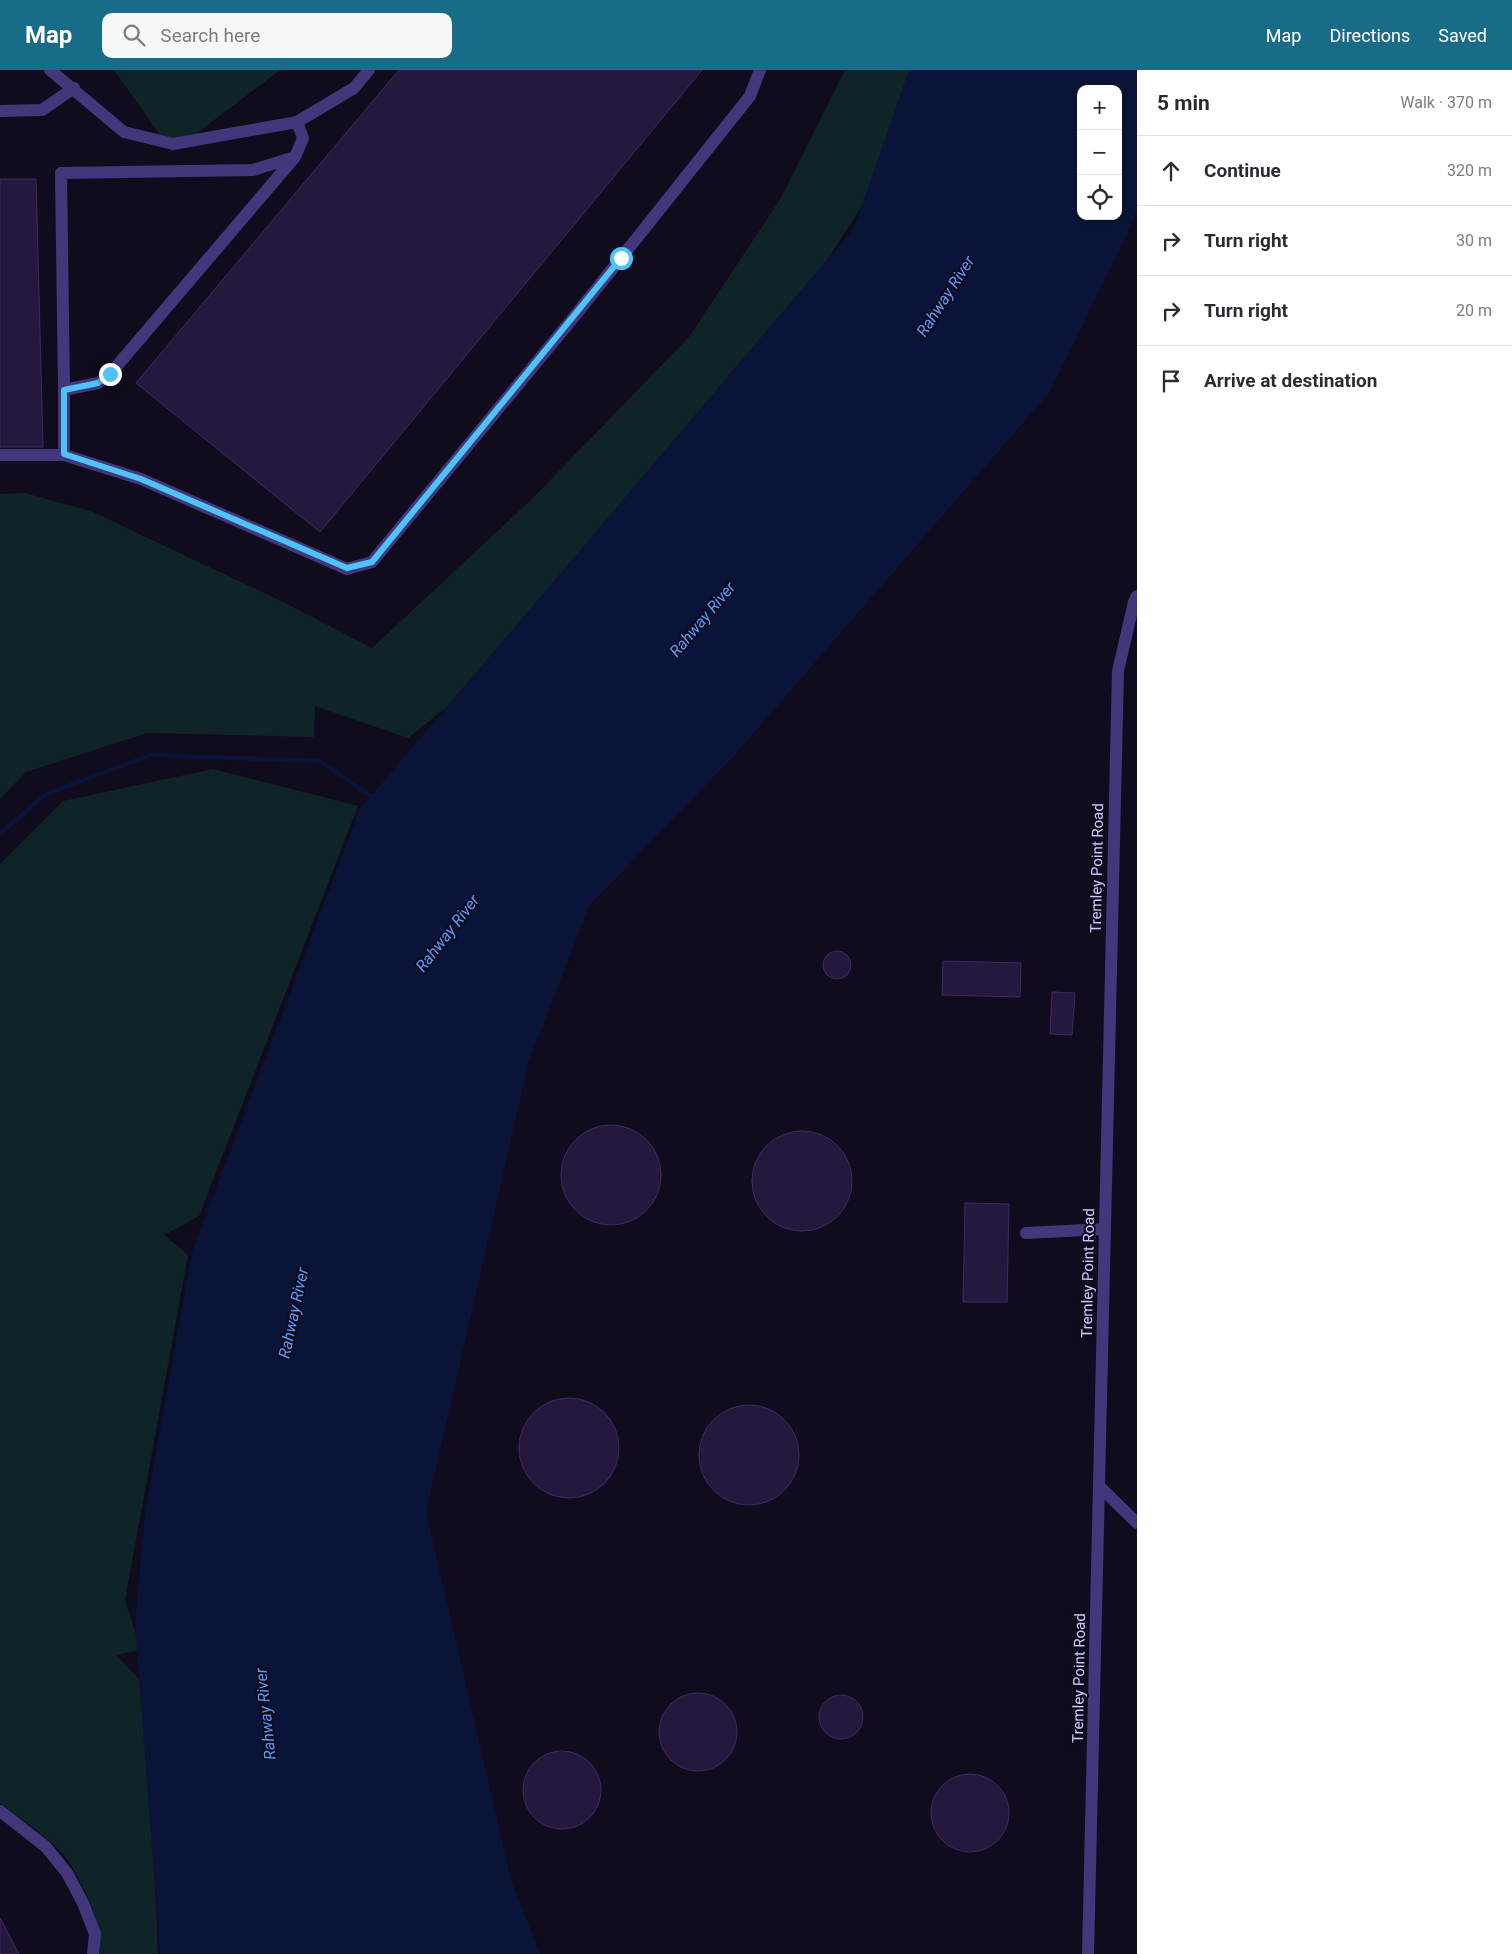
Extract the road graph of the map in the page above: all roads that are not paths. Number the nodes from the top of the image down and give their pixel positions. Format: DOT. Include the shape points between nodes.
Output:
graph roads {
  1 [pos="50,70"];
  2 [pos="369,70"];
  3 [pos="760,70"];
  4 [pos="74,88"];
  5 [pos="0,111"];
  6 [pos="297,122"];
  7 [pos="295,157"];
  8 [pos="64,390"];
  9 [pos="64,454"];
  10 [pos="0,455"];
  11 [pos="1137,596"];
  12 [pos="1105,1229"];
  13 [pos="1026,1233"];
  14 [pos="1100,1486"];
  15 [pos="1137,1523"];
  16 [pos="0,1811"];
  17 [pos="94,1954"];
  18 [pos="1088,1954"];
  1 -- 4 [label="street"];
  2 -- 6 [label="street" via="354,88"];
  3 -- 9 [label="street" via="750,96 574,317 372,562 347,568 141,479"];
  4 -- 5 [label="street" via="42,110"];
  4 -- 6 [label="street" via="124,132 174,144"];
  6 -- 7 [label="street" via="303,138"];
  7 -- 8 [label="street" via="110,374 98,383"];
  7 -- 8 [label="street" via="252,170 61,173"];
  8 -- 9 [label="street"];
  9 -- 10 [label="street"];
  11 -- 12 [label="street, Tremley Point Road" via="1118,671"];
  12 -- 13 [label="street"];
  12 -- 14 [label="street, Tremley Point Road"];
  14 -- 15 [label="street"];
  14 -- 18 [label="street, Tremley Point Road"];
  16 -- 17 [label="street" via="46,1847 67,1873 95,1934"];
}
